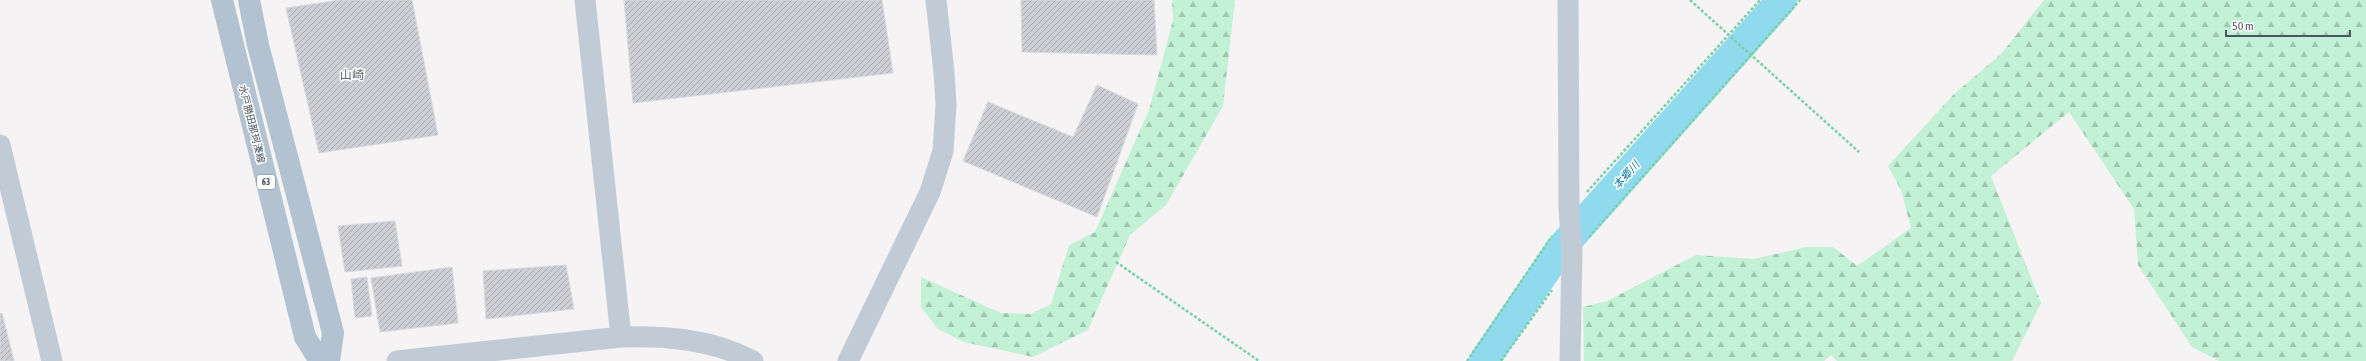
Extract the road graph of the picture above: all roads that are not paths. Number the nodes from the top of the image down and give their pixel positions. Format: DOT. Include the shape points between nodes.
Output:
graph roads {
  1 [pos="222,0"];
  2 [pos="249,0"];
  3 [pos="585,0"];
  4 [pos="936,0"];
  5 [pos="1568,0"];
  6 [pos="0,145"];
  7 [pos="621,337"];
  8 [pos="52,361"];
  9 [pos="320,361"];
  10 [pos="329,361"];
  11 [pos="397,361"];
  12 [pos="753,361"];
  13 [pos="848,361"];
  14 [pos="1570,361"];
  1 -- 9 [label="main road, 水戸勝田那珂湊線 / 63" via="305,337"];
  2 -- 10 [label="main road" via="258,45 333,333"];
  3 -- 7 [label="street"];
  4 -- 13 [label="street" via="946,105 943,151 930,192"];
  5 -- 14 [label="street" via="1569,214 1580,245"];
  6 -- 8 [label="street"];
  7 -- 11 [label="street"];
  7 -- 12 [label="street" via="681,338 713,345"];
}
